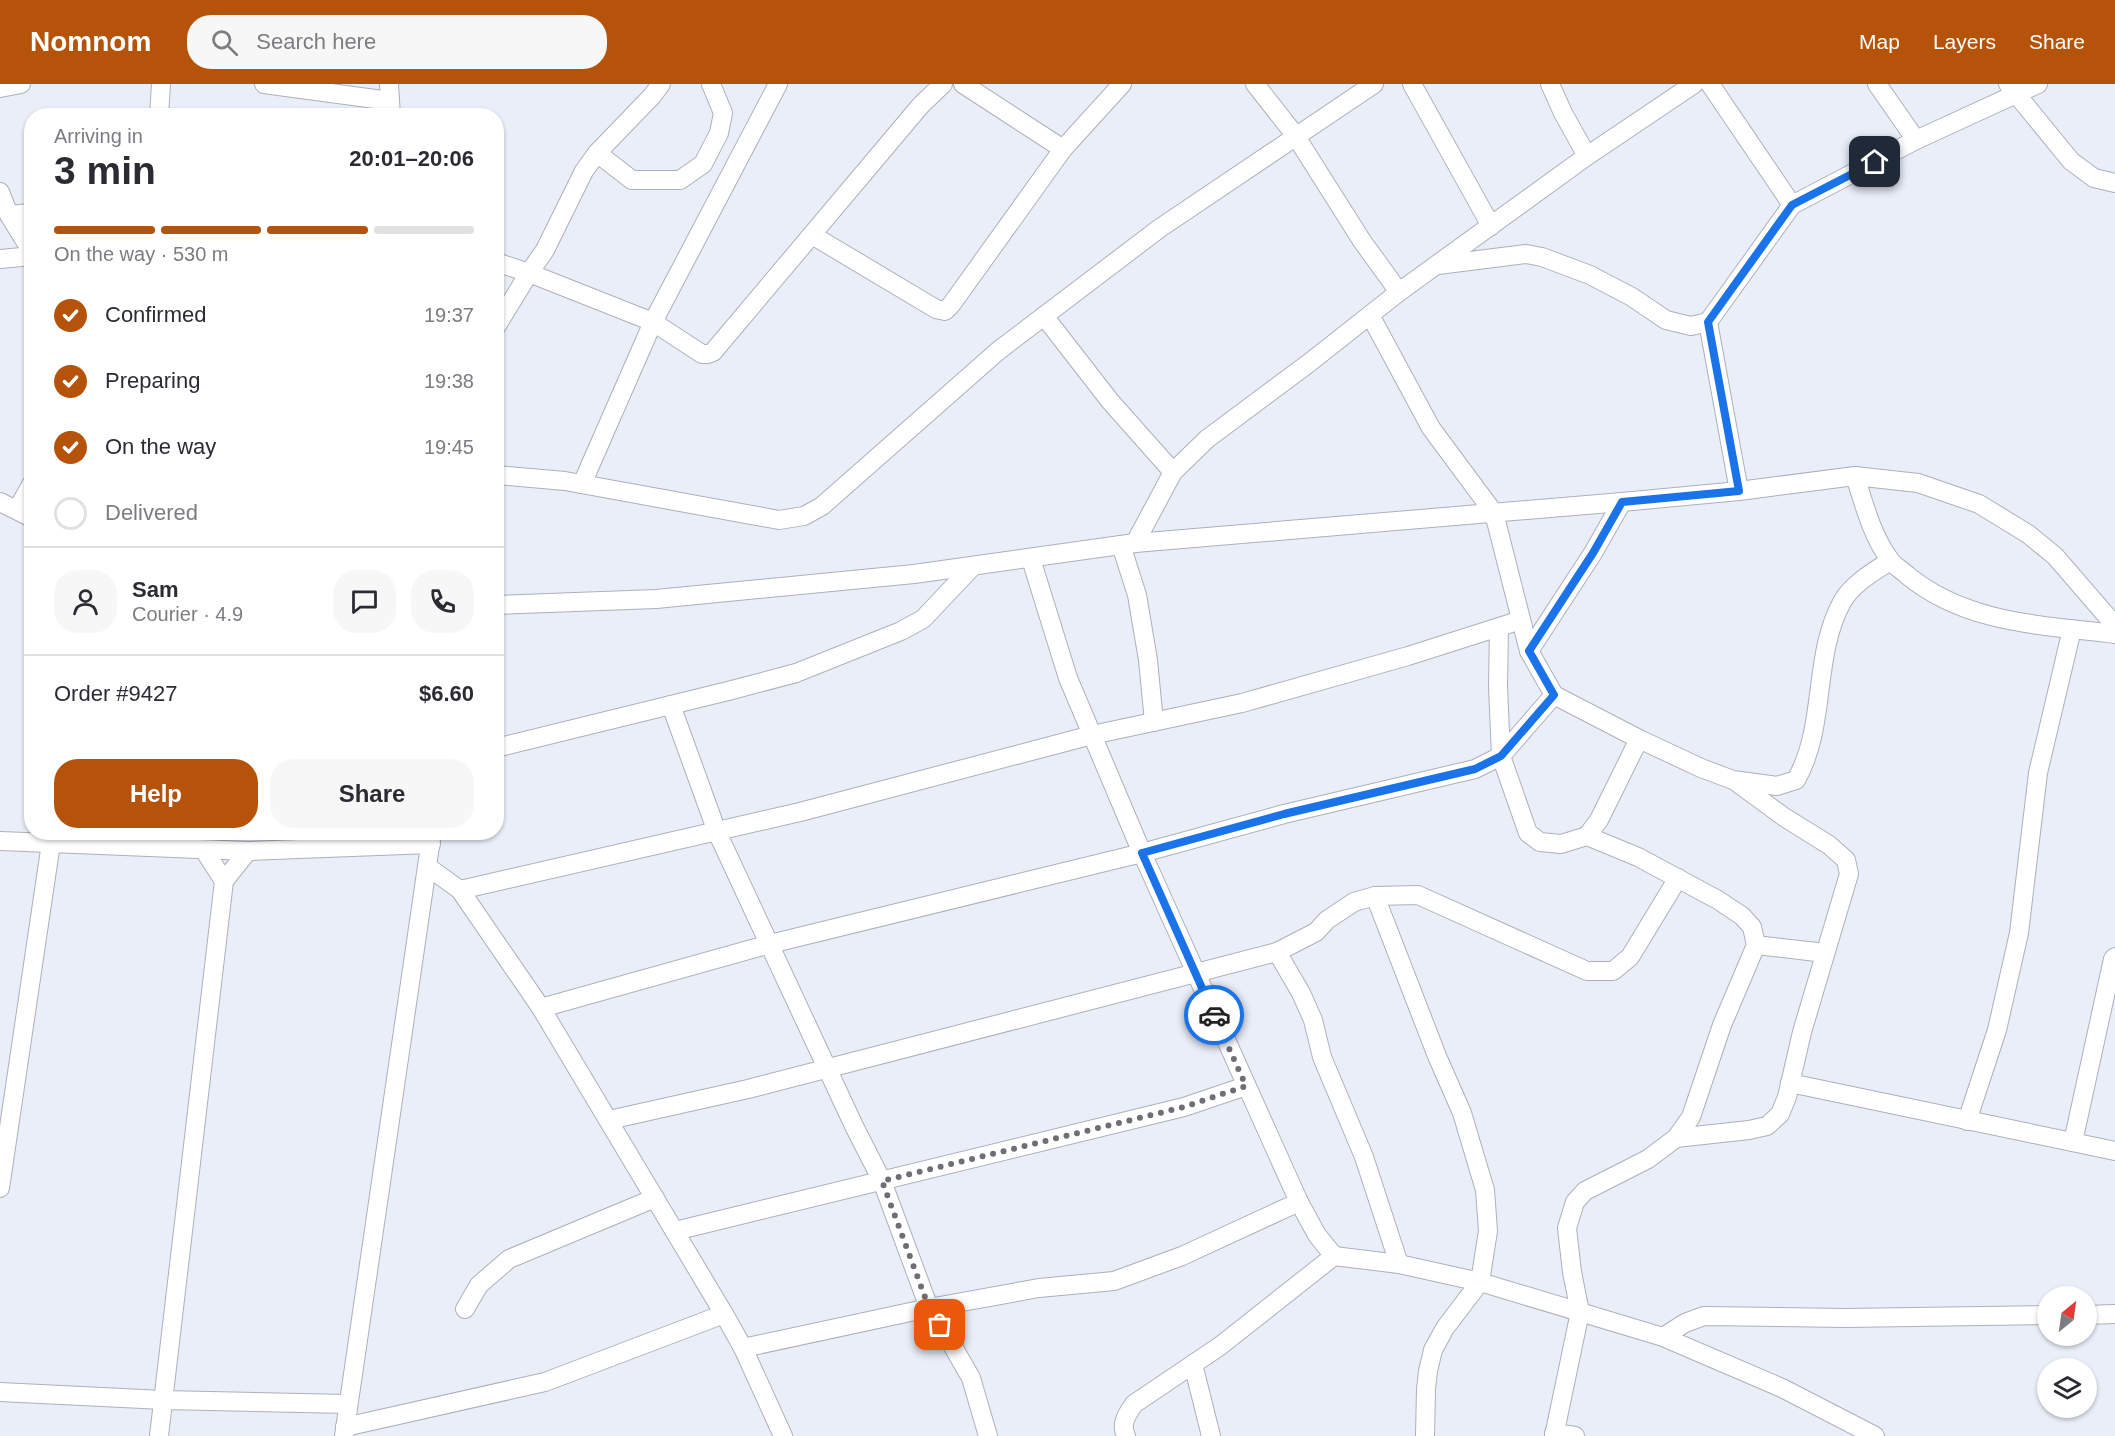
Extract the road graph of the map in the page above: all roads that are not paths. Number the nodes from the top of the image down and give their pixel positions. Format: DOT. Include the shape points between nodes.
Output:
graph roads {
  1 [pos="21,84"];
  2 [pos="161,84"];
  3 [pos="264,84"];
  4 [pos="661,84"];
  5 [pos="711,84"];
  6 [pos="778,84"];
  7 [pos="943,84"];
  8 [pos="963,84"];
  9 [pos="1122,84"];
  10 [pos="1255,84"];
  11 [pos="1374,84"];
  12 [pos="1412,84"];
  13 [pos="1550,84"];
  14 [pos="1694,84"];
  15 [pos="1710,84"];
  16 [pos="1877,84"];
  17 [pos="2038,84"];
  18 [pos="0,88"];
  19 [pos="2011,90"];
  20 [pos="390,100"];
  21 [pos="160,108"];
  22 [pos="1295,135"];
  23 [pos="1916,140"];
  24 [pos="1063,149"];
  25 [pos="597,153"];
  26 [pos="1587,156"];
  27 [pos="2115,183"];
  28 [pos="0,192"];
  29 [pos="1792,205"];
  30 [pos="24,214"];
  31 [pos="9,215"];
  32 [pos="1491,226"];
  33 [pos="812,235"];
  34 [pos="24,240"];
  35 [pos="24,255"];
  36 [pos="0,259"];
  37 [pos="504,265"];
  38 [pos="1436,265"];
  39 [pos="529,273"];
  40 [pos="1399,292"];
  41 [pos="504,314"];
  42 [pos="1370,315"];
  43 [pos="1044,316"];
  44 [pos="652,322"];
  45 [pos="1708,322"];
  46 [pos="1173,472"];
  47 [pos="504,476"];
  48 [pos="1855,476"];
  49 [pos="582,484"];
  50 [pos="1739,491"];
  51 [pos="0,502"];
  52 [pos="1622,502"];
  53 [pos="1494,513"];
  54 [pos="24,514"];
  55 [pos="1128,544"];
  56 [pos="1031,559"];
  57 [pos="1890,561"];
  58 [pos="973,566"];
  59 [pos="504,605"];
  60 [pos="1521,620"];
  61 [pos="2114,624"];
  62 [pos="1499,627"];
  63 [pos="2072,628"];
  64 [pos="1529,651"];
  65 [pos="1554,695"];
  66 [pos="671,705"];
  67 [pos="1154,722"];
  68 [pos="1092,735"];
  69 [pos="1638,740"];
  70 [pos="504,746"];
  71 [pos="1501,756"];
  72 [pos="1734,780"];
  73 [pos="717,832"];
  74 [pos="1587,836"];
  75 [pos="43,840"];
  76 [pos="404,840"];
  77 [pos="432,840"];
  78 [pos="0,841"];
  79 [pos="204,850"];
  80 [pos="248,851"];
  81 [pos="1142,853"];
  82 [pos="428,867"];
  83 [pos="1678,878"];
  84 [pos="224,880"];
  85 [pos="460,890"];
  86 [pos="1375,896"];
  87 [pos="770,944"];
  88 [pos="1755,945"];
  89 [pos="1277,952"];
  90 [pos="1825,952"];
  91 [pos="2115,957"];
  92 [pos="1196,973"];
  93 [pos="541,1008"];
  94 [pos="828,1069"];
  95 [pos="1790,1083"];
  96 [pos="1246,1086"];
  97 [pos="609,1120"];
  98 [pos="1967,1120"];
  99 [pos="1676,1138"];
  100 [pos="2073,1142"];
  101 [pos="2115,1151"];
  102 [pos="882,1181"];
  103 [pos="0,1188"];
  104 [pos="655,1198"];
  105 [pos="1299,1202"];
  106 [pos="675,1232"];
  107 [pos="1334,1256"];
  108 [pos="1399,1264"];
  109 [pos="1480,1282"];
  110 [pos="929,1308"];
  111 [pos="465,1309"];
  112 [pos="1580,1312"];
  113 [pos="724,1314"];
  114 [pos="2115,1314"];
  115 [pos="2037,1315"];
  116 [pos="2097,1315"];
  117 [pos="1663,1337"];
  118 [pos="743,1348"];
  119 [pos="1193,1364"];
  120 [pos="0,1392"];
  121 [pos="163,1400"];
  122 [pos="348,1404"];
  123 [pos="345,1432"];
  124 [pos="1554,1434"];
  125 [pos="159,1436"];
  126 [pos="783,1436"];
  127 [pos="988,1436"];
  128 [pos="1126,1436"];
  129 [pos="1211,1436"];
  130 [pos="1425,1436"];
  131 [pos="1575,1436"];
  132 [pos="1875,1436"];
  1 -- 18 [label="street"];
  2 -- 21 [label="street"];
  3 -- 20 [label="street"];
  4 -- 25 [label="street"];
  5 -- 25 [label="street" via="723,113 719,133 703,164 680,180 632,180"];
  6 -- 44 [label="street"];
  7 -- 33 [label="street"];
  8 -- 24 [label="street"];
  9 -- 24 [label="street"];
  10 -- 22 [label="street"];
  11 -- 22 [label="street"];
  12 -- 32 [label="street"];
  13 -- 26 [label="street"];
  14 -- 26 [label="street"];
  15 -- 29 [label="street"];
  16 -- 23 [label="street"];
  17 -- 19 [label="street"];
  19 -- 23 [label="street"];
  19 -- 27 [label="street" via="2071,161 2094,178"];
  22 -- 40 [label="street"];
  22 -- 43 [label="street" via="1160,228"];
  23 -- 29 [label="street"];
  24 -- 33 [label="street" via="945,311"];
  25 -- 39 [label="street"];
  26 -- 32 [label="street"];
  28 -- 31 [label="street"];
  29 -- 45 [label="street"];
  30 -- 31 [label="street"];
  31 -- 34 [label="street"];
  32 -- 38 [label="street"];
  33 -- 44 [label="street" via="713,352 702,354"];
  35 -- 36 [label="street"];
  37 -- 39 [label="street"];
  38 -- 40 [label="street"];
  38 -- 45 [label="street" via="1526,254 1542,257 1590,275 1666,320 1691,326"];
  39 -- 41 [label="street"];
  39 -- 44 [label="street"];
  40 -- 42 [label="street"];
  42 -- 46 [label="street" via="1207,439"];
  42 -- 53 [label="street" via="1431,428"];
  43 -- 46 [label="street" via="1110,401"];
  43 -- 49 [label="street" via="998,351 822,506 804,516 779,520"];
  44 -- 49 [label="street"];
  45 -- 50 [label="street"];
  46 -- 55 [label="street"];
  47 -- 49 [label="street"];
  48 -- 50 [label="street"];
  48 -- 57 [label="street" via="1870,523"];
  48 -- 61 [label="street" via="1918,483 1979,504 2055,556"];
  50 -- 52 [label="street"];
  51 -- 54 [label="street"];
  52 -- 53 [label="street"];
  52 -- 64 [label="street"];
  53 -- 55 [label="street"];
  53 -- 60 [label="street"];
  55 -- 56 [label="street"];
  55 -- 67 [label="street" via="1148,660"];
  56 -- 58 [label="street"];
  56 -- 68 [label="street" via="1068,678"];
  57 -- 63 [label="street" via="1921,586 1960,607 2003,620"];
  57 -- 72 [label="street" via="1862,580 1842,601 1827,640 1805,764 1796,780 1777,786"];
  58 -- 59 [label="street" via="656,599"];
  58 -- 66 [label="street" via="923,619 901,631 796,673"];
  60 -- 62 [label="street"];
  60 -- 64 [label="street"];
  61 -- 63 [label="street"];
  62 -- 67 [label="street" via="1253,700"];
  62 -- 71 [label="street"];
  63 -- 98 [label="street" via="2038,773 2019,933 1997,1030"];
  64 -- 65 [label="street"];
  65 -- 69 [label="street"];
  65 -- 71 [label="street"];
  66 -- 70 [label="street"];
  66 -- 73 [label="street"];
  67 -- 68 [label="street"];
  68 -- 73 [label="street"];
  68 -- 81 [label="street"];
  69 -- 72 [label="street"];
  69 -- 74 [label="street" via="1599,820"];
  71 -- 74 [label="street" via="1527,833 1540,842 1561,844"];
  71 -- 81 [label="street" via="1475,769 1284,814"];
  72 -- 90 [label="street" via="1846,860 1849,874"];
  73 -- 85 [label="street"];
  73 -- 87 [label="street"];
  74 -- 83 [label="street"];
  75 -- 78 [label="street"];
  75 -- 79 [label="street"];
  75 -- 103 [label="street"];
  76 -- 80 [label="street"];
  77 -- 82 [label="street"];
  79 -- 80 [label="street"];
  79 -- 84 [label="street"];
  80 -- 84 [label="street"];
  81 -- 87 [label="street"];
  81 -- 92 [label="street"];
  82 -- 85 [label="street"];
  82 -- 122 [label="street"];
  83 -- 86 [label="street" via="1630,957 1613,970 1587,971 1418,895"];
  83 -- 88 [label="street" via="1742,916 1752,927"];
  84 -- 121 [label="street"];
  85 -- 93 [label="street"];
  86 -- 89 [label="street" via="1354,902 1316,932"];
  86 -- 109 [label="street" via="1462,1113 1485,1190 1488,1231"];
  87 -- 93 [label="street"];
  87 -- 94 [label="street"];
  88 -- 90 [label="street"];
  88 -- 99 [label="street" via="1722,1025 1691,1117"];
  89 -- 92 [label="street"];
  89 -- 108 [label="street" via="1313,1020 1322,1057 1364,1157"];
  90 -- 95 [label="street"];
  91 -- 100 [label="street"];
  92 -- 94 [label="street"];
  92 -- 96 [label="street"];
  93 -- 97 [label="street"];
  94 -- 97 [label="street"];
  94 -- 102 [label="street"];
  95 -- 98 [label="street"];
  95 -- 99 [label="street" via="1780,1114 1767,1126"];
  96 -- 102 [label="street" via="1184,1107"];
  96 -- 105 [label="street"];
  97 -- 104 [label="street"];
  98 -- 100 [label="street"];
  99 -- 112 [label="street" via="1648,1159 1585,1191 1575,1202 1567,1228"];
  100 -- 101 [label="street"];
  102 -- 106 [label="street"];
  102 -- 110 [label="street"];
  104 -- 106 [label="street"];
  104 -- 111 [label="street" via="509,1259 479,1285"];
  105 -- 107 [label="street"];
  105 -- 110 [label="street" via="1182,1256 1114,1281 1039,1288"];
  106 -- 113 [label="street"];
  107 -- 108 [label="street"];
  107 -- 119 [label="street"];
  108 -- 109 [label="street"];
  109 -- 112 [label="street"];
  109 -- 130 [label="street" via="1433,1350 1426,1389"];
  110 -- 118 [label="street"];
  110 -- 127 [label="street" via="971,1378"];
  112 -- 117 [label="street"];
  112 -- 124 [label="street"];
  113 -- 118 [label="street"];
  113 -- 123 [label="street" via="545,1382"];
  114 -- 116 [label="street"];
  115 -- 117 [label="street" via="1704,1316"];
  117 -- 132 [label="street" via="1782,1388"];
  118 -- 126 [label="street"];
  119 -- 128 [label="street" via="1134,1404 1125,1417"];
  119 -- 129 [label="street"];
  120 -- 121 [label="street"];
  121 -- 122 [label="street"];
  121 -- 125 [label="street"];
  122 -- 123 [label="street"];
  124 -- 131 [label="street"];
}
